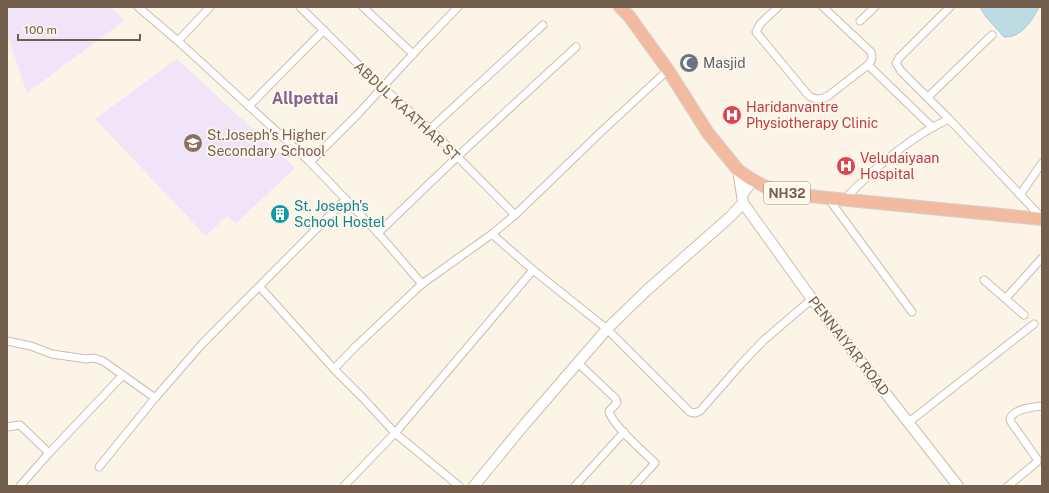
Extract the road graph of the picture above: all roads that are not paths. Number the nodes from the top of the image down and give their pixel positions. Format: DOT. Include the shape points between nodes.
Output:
graph roads {
  1 [pos="138,7"];
  2 [pos="210,7"];
  3 [pos="300,7"];
  4 [pos="363,7"];
  5 [pos="458,7"];
  6 [pos="620,7"];
  7 [pos="778,7"];
  8 [pos="823,7"];
  9 [pos="875,7"];
  10 [pos="950,7"];
  11 [pos="860,21"];
  12 [pos="543,25"];
  13 [pos="324,30"];
  14 [pos="992,35"];
  15 [pos="178,41"];
  16 [pos="576,47"];
  17 [pos="413,54"];
  18 [pos="868,65"];
  19 [pos="668,70"];
  20 [pos="383,88"];
  21 [pos="928,97"];
  22 [pos="249,106"];
  23 [pos="950,119"];
  24 [pos="932,127"];
  25 [pos="430,129"];
  26 [pos="456,157"];
  27 [pos="310,162"];
  28 [pos="1042,163"];
  29 [pos="738,170"];
  30 [pos="753,180"];
  31 [pos="1020,195"];
  32 [pos="828,198"];
  33 [pos="346,199"];
  34 [pos="743,199"];
  35 [pos="844,200"];
  36 [pos="515,215"];
  37 [pos="1042,219"];
  38 [pos="378,233"];
  39 [pos="492,234"];
  40 [pos="1042,258"];
  41 [pos="533,270"];
  42 [pos="984,280"];
  43 [pos="422,284"];
  44 [pos="260,287"];
  45 [pos="1006,298"];
  46 [pos="812,299"];
  47 [pos="912,312"];
  48 [pos="1024,315"];
  49 [pos="1034,324"];
  50 [pos="607,329"];
  51 [pos="7,341"];
  52 [pos="577,362"];
  53 [pos="334,369"];
  54 [pos="124,375"];
  55 [pos="155,398"];
  56 [pos="1042,406"];
  57 [pos="909,422"];
  58 [pos="7,427"];
  59 [pos="624,432"];
  60 [pos="395,433"];
  61 [pos="49,453"];
  62 [pos="99,468"];
  63 [pos="20,486"];
  64 [pos="344,486"];
  65 [pos="459,486"];
  66 [pos="474,486"];
  67 [pos="575,486"];
  68 [pos="634,486"];
  69 [pos="958,486"];
  70 [pos="1008,486"];
  1 -- 15 [label="street"];
  2 -- 15 [label="street"];
  3 -- 13 [label="street, ABDUL KAATHAR ST"];
  4 -- 17 [label="street"];
  5 -- 17 [label="street"];
  6 -- 19 [label="highway, NH32"];
  7 -- 18 [label="street" via="760,24 756,32 815,100 828,96"];
  8 -- 18 [label="street" via="871,52 871,61"];
  9 -- 11 [label="street"];
  10 -- 21 [label="street" via="896,63"];
  12 -- 25 [label="street"];
  13 -- 20 [label="street, ABDUL KAATHAR ST"];
  13 -- 22 [label="street"];
  14 -- 21 [label="street"];
  15 -- 22 [label="street"];
  16 -- 26 [label="street"];
  17 -- 20 [label="street"];
  18 -- 24 [label="street"];
  19 -- 29 [label="highway, NH32" via="708,133"];
  19 -- 36 [label="street"];
  20 -- 25 [label="street, ABDUL KAATHAR ST"];
  20 -- 27 [label="street"];
  21 -- 23 [label="street"];
  22 -- 27 [label="street"];
  23 -- 24 [label="street"];
  23 -- 31 [label="street"];
  24 -- 35 [label="street" via="864,179"];
  25 -- 26 [label="street, ABDUL KAATHAR ST"];
  26 -- 36 [label="street, ABDUL KAATHAR ST"];
  26 -- 38 [label="street"];
  27 -- 33 [label="street"];
  28 -- 31 [label="street"];
  29 -- 30 [label="highway, NH32"];
  29 -- 34 [label="street"];
  30 -- 32 [label="highway, NH32" via="766,187 792,194"];
  30 -- 34 [label="street"];
  31 -- 37 [label="street"];
  32 -- 35 [label="highway, NH32"];
  32 -- 47 [label="street"];
  33 -- 38 [label="street"];
  33 -- 44 [label="street"];
  34 -- 46 [label="street, PENNAIYAR ROAD"];
  34 -- 50 [label="street" via="731,216"];
  35 -- 37 [label="highway, NH32"];
  36 -- 39 [label="street"];
  38 -- 43 [label="street"];
  39 -- 41 [label="street"];
  39 -- 43 [label="street"];
  40 -- 45 [label="street"];
  41 -- 50 [label="street"];
  41 -- 60 [label="street"];
  42 -- 45 [label="street"];
  43 -- 53 [label="street"];
  44 -- 53 [label="street"];
  44 -- 55 [label="street" via="202,344"];
  45 -- 48 [label="street"];
  46 -- 50 [label="street" via="764,340 700,411 695,413 690,412"];
  46 -- 57 [label="street, PENNAIYAR ROAD"];
  49 -- 57 [label="street"];
  50 -- 52 [label="street"];
  51 -- 54 [label="street" via="52,354 94,358"];
  52 -- 59 [label="street" via="616,399 617,403 610,411 610,416"];
  52 -- 66 [label="street"];
  53 -- 60 [label="street"];
  54 -- 55 [label="street"];
  54 -- 61 [label="street"];
  55 -- 62 [label="street"];
  56 -- 70 [label="street" via="1028,408 1010,417 1037,462"];
  57 -- 69 [label="street, PENNAIYAR ROAD"];
  58 -- 61 [label="street" via="20,425"];
  59 -- 67 [label="street"];
  59 -- 68 [label="street" via="655,463"];
  60 -- 64 [label="street"];
  60 -- 65 [label="street"];
  61 -- 63 [label="street"];
}
